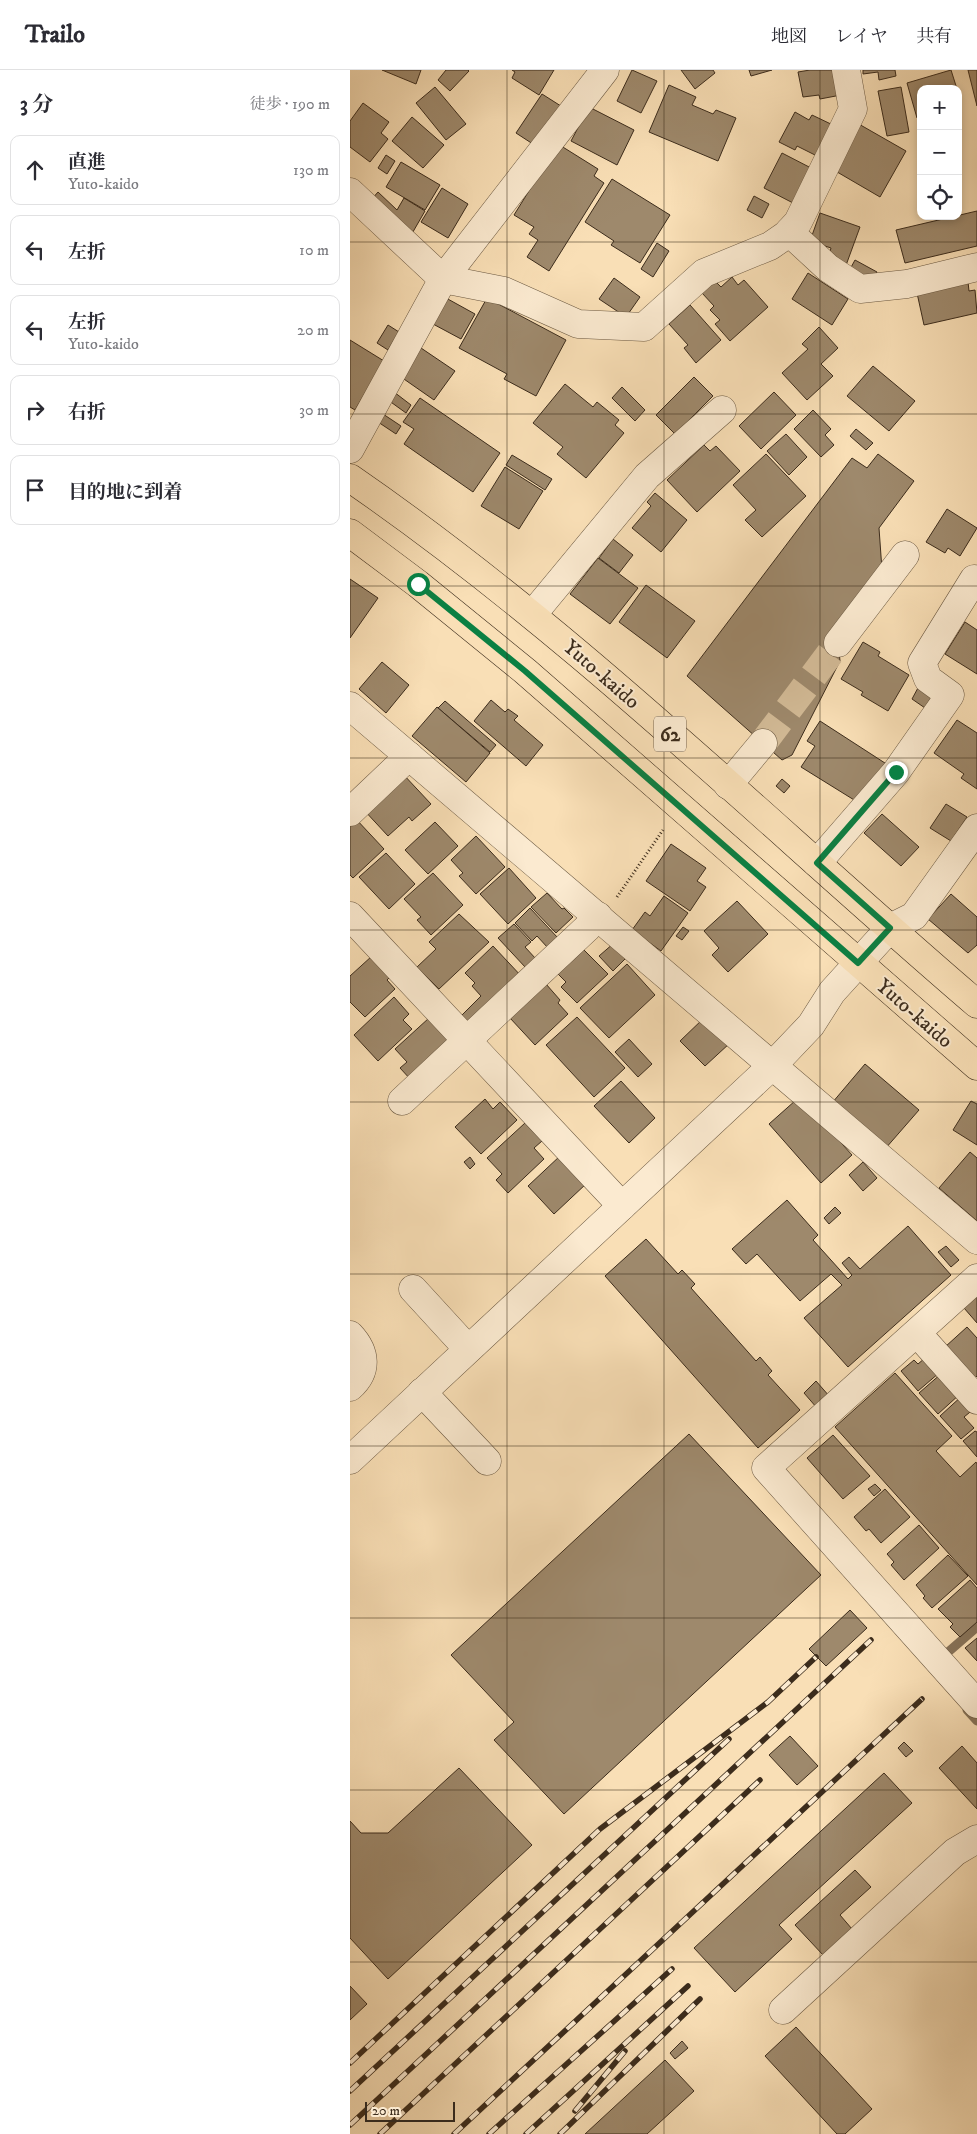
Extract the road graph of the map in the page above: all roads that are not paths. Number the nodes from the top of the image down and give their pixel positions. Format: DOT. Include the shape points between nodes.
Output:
graph roads {
  1 [pos="605,70"];
  2 [pos="846,70"];
  3 [pos="350,192"];
  4 [pos="789,232"];
  5 [pos="977,267"];
  6 [pos="443,279"];
  7 [pos="722,410"];
  8 [pos="350,449"];
  9 [pos="350,478"];
  10 [pos="350,533"];
  11 [pos="905,555"];
  12 [pos="974,579"];
  13 [pos="532,614"];
  14 [pos="838,643"];
  15 [pos="350,706"];
  16 [pos="763,743"];
  17 [pos="409,756"];
  18 [pos="728,785"];
  19 [pos="350,812"];
  20 [pos="977,828"];
  21 [pos="817,863"];
  22 [pos="607,907"];
  23 [pos="350,916"];
  24 [pos="890,928"];
  25 [pos="858,963"];
  26 [pos="977,1004"];
  27 [pos="467,1041"];
  28 [pos="773,1065"];
  29 [pos="977,1066"];
  30 [pos="402,1101"];
  31 [pos="622,1206"];
  32 [pos="977,1240"];
  33 [pos="977,1278"];
  34 [pos="412,1289"];
  35 [pos="917,1334"];
  36 [pos="350,1335"];
  37 [pos="468,1349"];
  38 [pos="350,1387"];
  39 [pos="422,1392"];
  40 [pos="977,1400"];
  41 [pos="350,1460"];
  42 [pos="486,1461"];
  43 [pos="977,1704"];
  44 [pos="977,1839"];
  45 [pos="783,2010"];
  1 -- 6 [label="street"];
  2 -- 4 [label="street" via="853,109 808,205"];
  3 -- 6 [label="street"];
  4 -- 5 [label="street" via="828,268 860,288 907,284"];
  4 -- 6 [label="street" via="770,246 704,273 644,327 578,324 504,291"];
  6 -- 8 [label="street"];
  7 -- 13 [label="street" via="648,476"];
  9 -- 13 [label="main road, Yuto-kaido / 62"];
  10 -- 25 [label="main road, Yuto-kaido / 62" via="525,671"];
  11 -- 14 [label="street"];
  12 -- 21 [label="street" via="922,663 928,679 950,695 896,772"];
  13 -- 18 [label="main road, Yuto-kaido / 62"];
  15 -- 17 [label="street"];
  16 -- 18 [label="street"];
  17 -- 19 [label="street"];
  17 -- 22 [label="street"];
  18 -- 21 [label="main road, Yuto-kaido / 62"];
  20 -- 24 [label="street" via="914,916"];
  21 -- 24 [label="main road, Yuto-kaido / 62"];
  22 -- 27 [label="street"];
  22 -- 28 [label="street"];
  23 -- 27 [label="street"];
  24 -- 25 [label="street"];
  24 -- 26 [label="main road, Yuto-kaido / 62"];
  25 -- 28 [label="street" via="832,992 810,1025"];
  25 -- 29 [label="main road, Yuto-kaido / 62"];
  27 -- 30 [label="street"];
  27 -- 31 [label="street"];
  28 -- 31 [label="street"];
  28 -- 32 [label="street"];
  31 -- 37 [label="street"];
  33 -- 35 [label="street"];
  34 -- 37 [label="street"];
  35 -- 40 [label="street"];
  35 -- 43 [label="street" via="766,1468"];
  36 -- 38 [label="street" via="358,1343 363,1362 362,1372"];
  37 -- 39 [label="street"];
  39 -- 41 [label="street"];
  39 -- 42 [label="street"];
  44 -- 45 [label="street" via="955,1852"];
}
